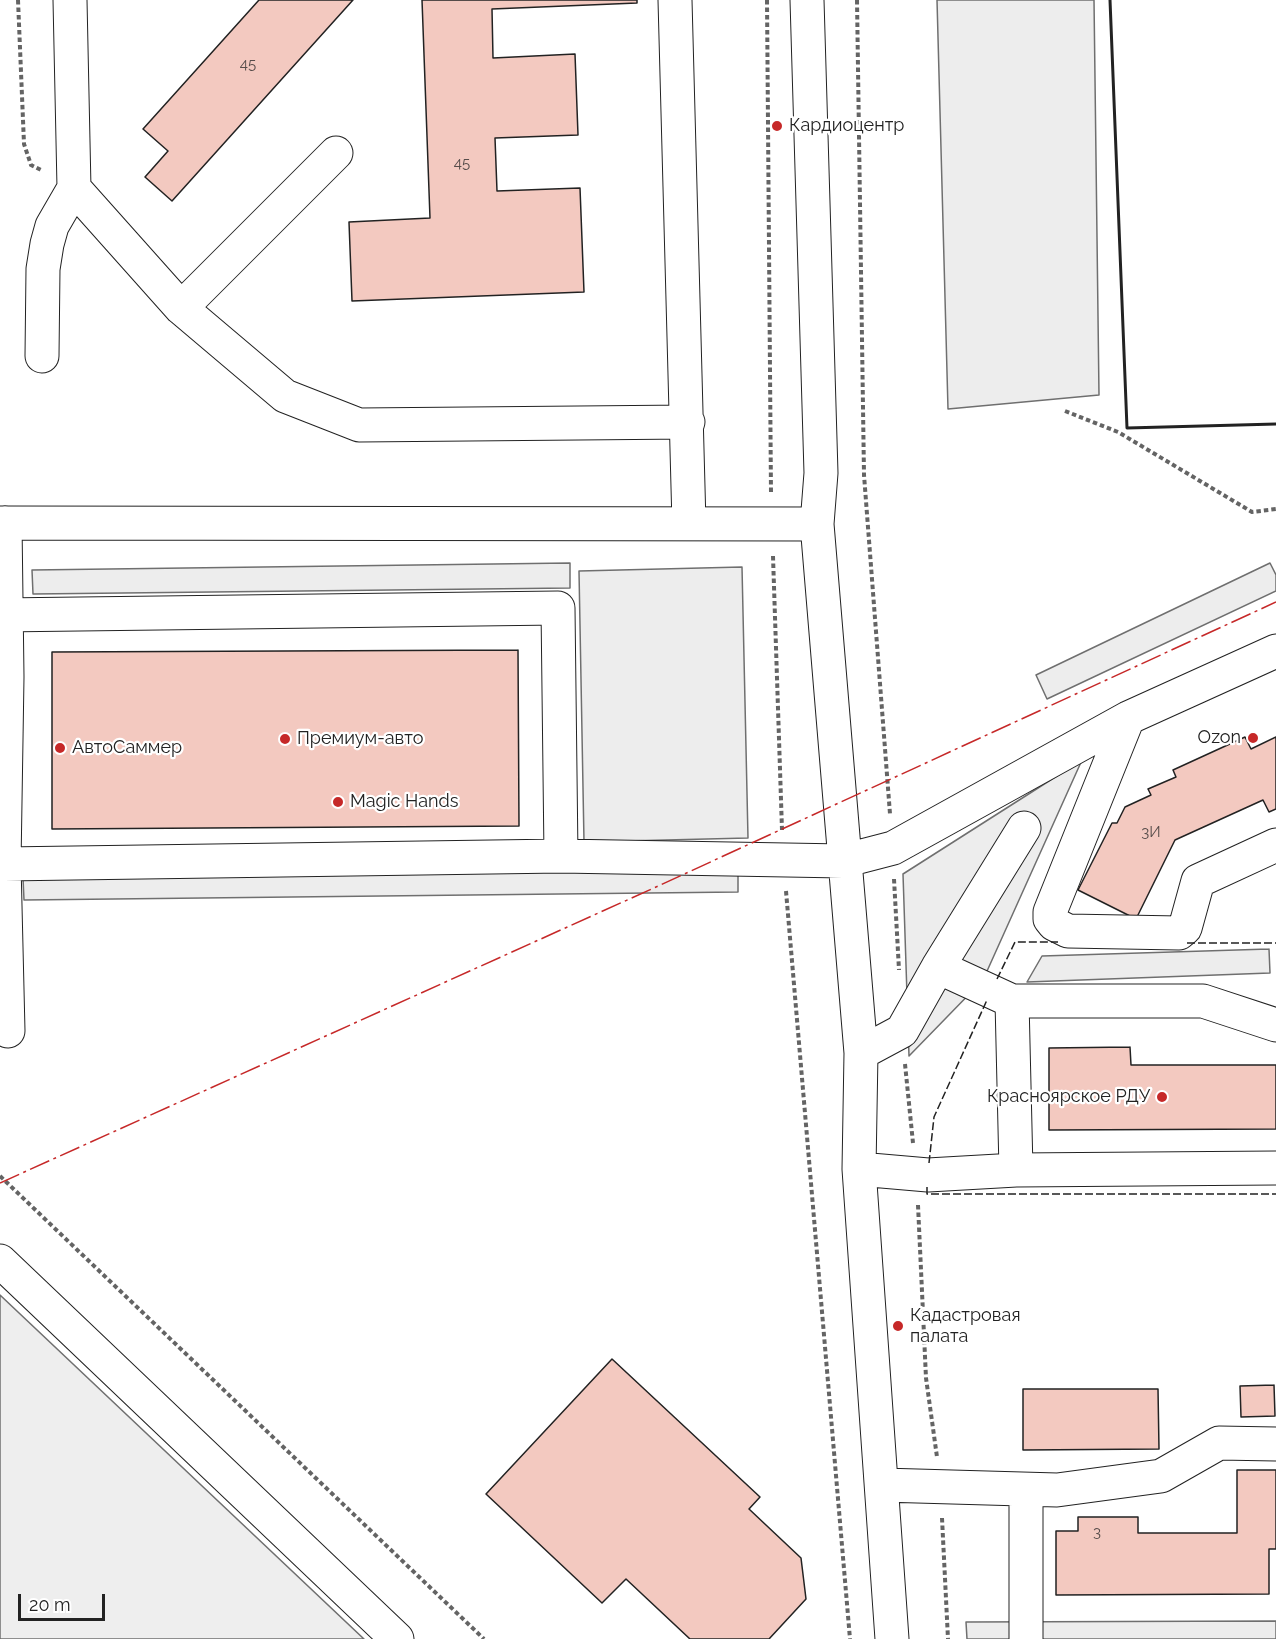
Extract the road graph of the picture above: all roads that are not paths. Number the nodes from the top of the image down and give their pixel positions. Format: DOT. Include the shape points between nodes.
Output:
graph roads {
  1 [pos="70,0"];
  2 [pos="675,0"];
  3 [pos="807,0"];
  4 [pos="336,153"];
  5 [pos="74,188"];
  6 [pos="182,308"];
  7 [pos="42,356"];
  8 [pos="688,422"];
  9 [pos="2,523"];
  10 [pos="689,524"];
  11 [pos="816,524"];
  12 [pos="3,615"];
  13 [pos="1276,651"];
  14 [pos="3,677"];
  15 [pos="1128,718"];
  16 [pos="2,748"];
  17 [pos="1024,828"];
  18 [pos="3,845"];
  19 [pos="1276,845"];
  20 [pos="561,856"];
  21 [pos="843,861"];
  22 [pos="2,901"];
  23 [pos="938,967"];
  24 [pos="1012,1001"];
  25 [pos="1276,1025"];
  26 [pos="0,1028"];
  27 [pos="861,1053"];
  28 [pos="1276,1168"];
  29 [pos="859,1169"];
  30 [pos="1016,1170"];
  31 [pos="0,1261"];
  32 [pos="1276,1444"];
  33 [pos="882,1485"];
  34 [pos="1026,1490"];
  35 [pos="397,1639"];
  36 [pos="892,1639"];
  37 [pos="1026,1639"];
  1 -- 5 [label="main road"];
  2 -- 8 [label="main road"];
  3 -- 11 [label="main road" via="821,473"];
  4 -- 6 [label="main road"];
  5 -- 6 [label="main road"];
  5 -- 7 [label="main road" via="52,225 47,244"];
  6 -- 8 [label="main road" via="285,396 358,425"];
  8 -- 10 [label="main road"];
  9 -- 10 [label="main road"];
  9 -- 12 [label="main road"];
  10 -- 11 [label="main road"];
  11 -- 21 [label="main road"];
  12 -- 14 [label="main road"];
  12 -- 20 [label="main road" via="558,608"];
  13 -- 15 [label="main road"];
  14 -- 16 [label="main road"];
  15 -- 19 [label="main road" via="1050,912 1054,924 1068,932 1179,933 1185,928 1198,881"];
  15 -- 21 [label="main road" via="893,848"];
  16 -- 18 [label="main road"];
  17 -- 23 [label="main road"];
  18 -- 20 [label="main road"];
  18 -- 22 [label="main road"];
  20 -- 21 [label="main road"];
  21 -- 27 [label="main road"];
  22 -- 26 [label="main road" via="8,1031"];
  23 -- 24 [label="main road"];
  23 -- 27 [label="main road" via="902,1031"];
  24 -- 25 [label="main road" via="1203,1001"];
  24 -- 30 [label="main road"];
  27 -- 29 [label="main road"];
  28 -- 30 [label="main road"];
  29 -- 30 [label="main road" via="916,1174"];
  29 -- 33 [label="main road"];
  31 -- 35 [label="main road"];
  32 -- 34 [label="main road" via="1219,1443 1161,1476 1057,1490"];
  33 -- 34 [label="main road"];
  33 -- 36 [label="main road"];
  34 -- 37 [label="main road"];
}
